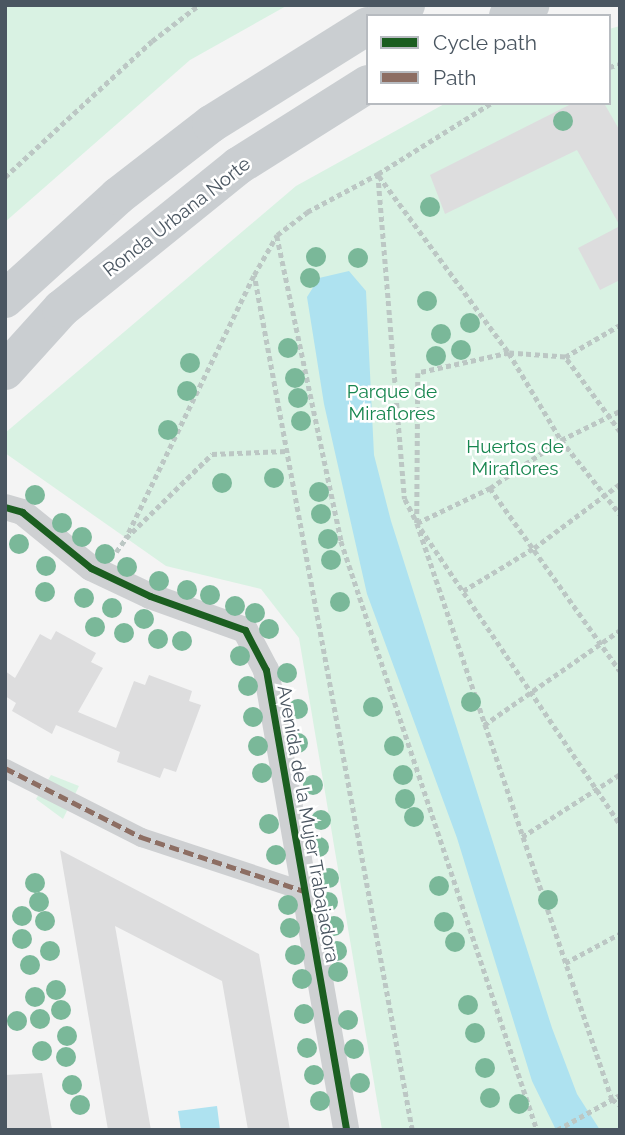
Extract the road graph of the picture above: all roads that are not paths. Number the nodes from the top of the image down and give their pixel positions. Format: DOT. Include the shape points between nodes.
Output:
graph roads {
  1 [pos="406,5"];
  2 [pos="531,5"];
  3 [pos="390,14"];
  4 [pos="512,14"];
  5 [pos="366,27"];
  6 [pos="366,85"];
  7 [pos="5,299"];
  8 [pos="5,371"];
  9 [pos="5,507"];
  10 [pos="5,768"];
  11 [pos="304,891"];
  12 [pos="346,1130"];
  1 -- 3 [label="main road"];
  2 -- 4 [label="main road"];
  5 -- 7 [label="main road" via="211,124 117,196"];
  6 -- 8 [label="main road, Ronda Urbana Norte" via="238,166 61,309"];
  9 -- 11 [label="street, Avenida de la Mujer Trabajadora" via="22,512 91,568 150,596 245,630 265,670"];
  10 -- 11 [label="street" via="141,837"];
  11 -- 12 [label="street, Avenida de la Mujer Trabajadora"];
}
